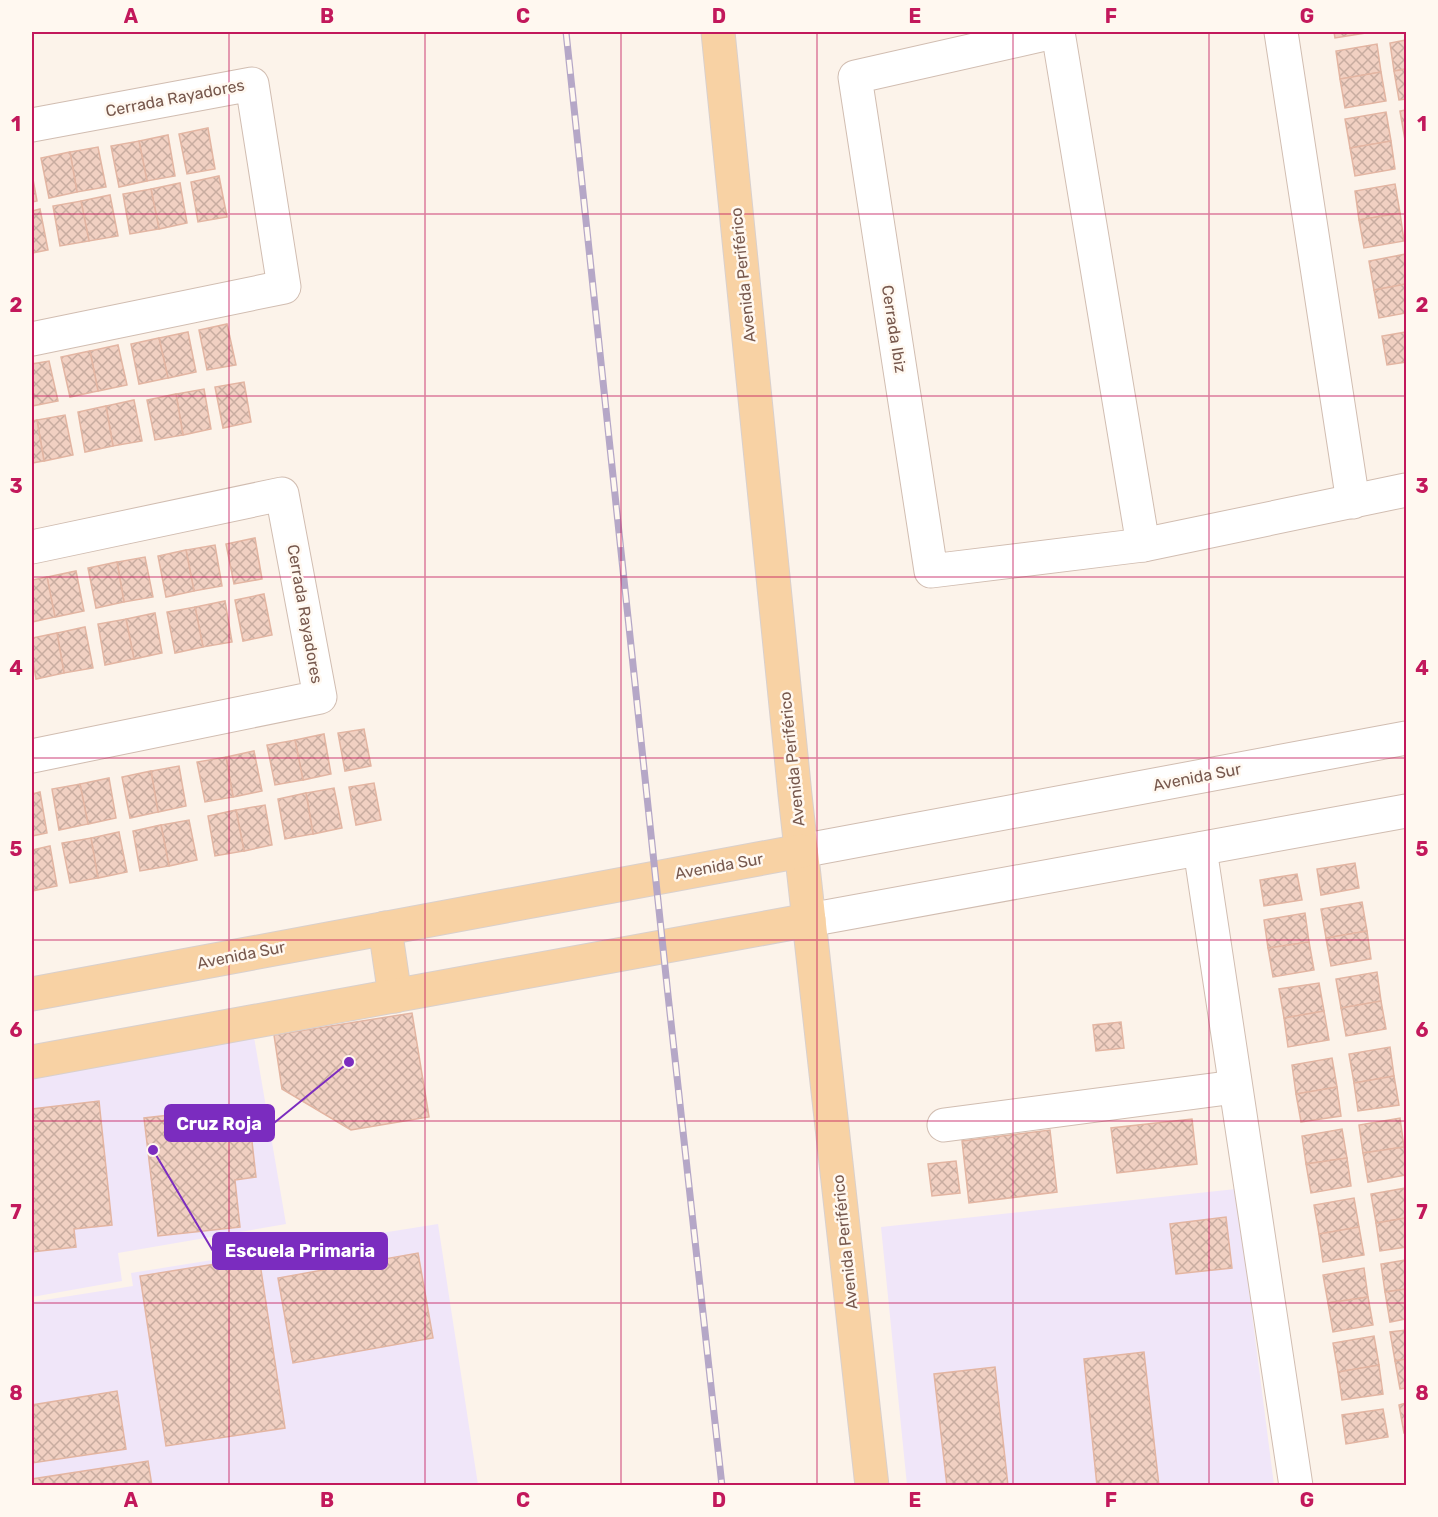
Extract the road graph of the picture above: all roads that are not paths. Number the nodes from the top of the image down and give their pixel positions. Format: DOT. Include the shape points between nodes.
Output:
graph roads {
  1 [pos="718,32"];
  2 [pos="1056,32"];
  3 [pos="1281,32"];
  4 [pos="32,125"];
  5 [pos="32,339"];
  6 [pos="1407,490"];
  7 [pos="1353,502"];
  8 [pos="1143,545"];
  9 [pos="32,547"];
  10 [pos="1407,738"];
  11 [pos="32,756"];
  12 [pos="1405,821"];
  13 [pos="1200,849"];
  14 [pos="801,851"];
  15 [pos="809,920"];
  16 [pos="385,928"];
  17 [pos="32,994"];
  18 [pos="396,996"];
  19 [pos="32,1062"];
  20 [pos="1235,1087"];
  21 [pos="944,1125"];
  22 [pos="872,1485"];
  23 [pos="1296,1485"];
  1 -- 14 [label="main road, Avenida Periférico"];
  2 -- 8 [label="street, Cerrada Ibiz"];
  2 -- 8 [label="street, Cerrada Ibiz" via="855,77 931,572"];
  3 -- 7 [label="street"];
  4 -- 5 [label="street, Cerrada Rayadores" via="252,84 284,287"];
  6 -- 7 [label="street, Cerrada Ibiz"];
  7 -- 8 [label="street, Cerrada Ibiz"];
  9 -- 11 [label="street, Cerrada Rayadores" via="282,494 320,697"];
  10 -- 14 [label="street, Avenida Sur"];
  12 -- 13 [label="street"];
  13 -- 15 [label="street"];
  13 -- 20 [label="street"];
  14 -- 15 [label="main road, Avenida Periférico"];
  14 -- 16 [label="main road, Avenida Sur"];
  15 -- 18 [label="main road"];
  15 -- 22 [label="main road, Avenida Periférico"];
  16 -- 17 [label="main road, Avenida Sur"];
  16 -- 18 [label="main road"];
  18 -- 19 [label="main road"];
  20 -- 21 [label="street"];
  20 -- 23 [label="street"];
}
